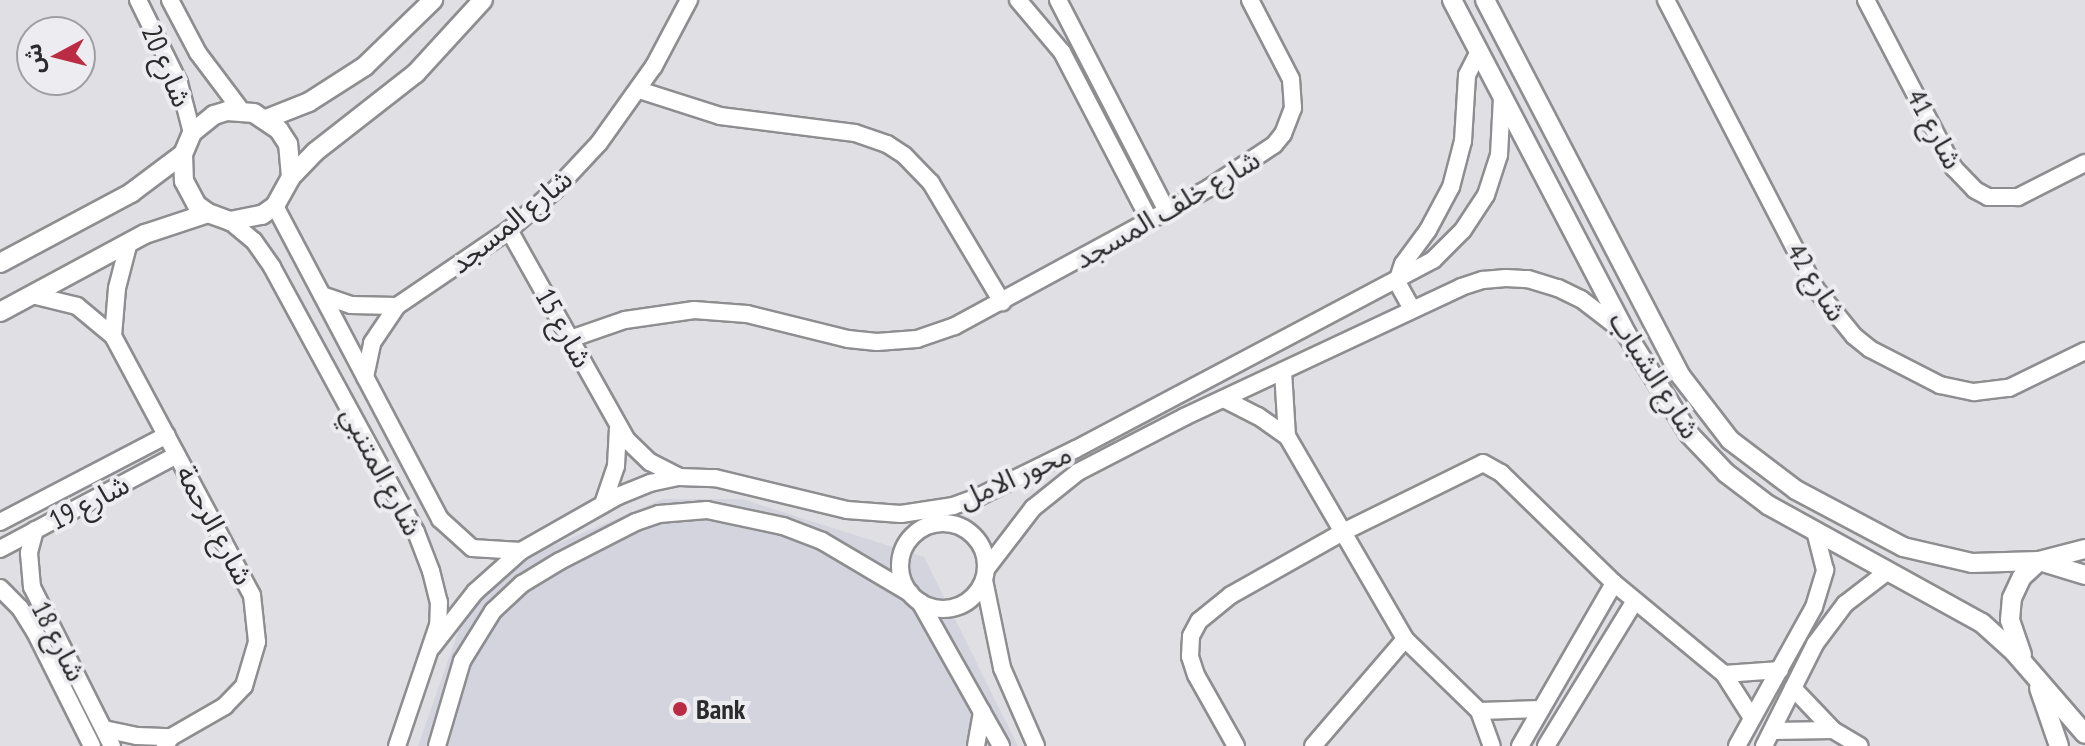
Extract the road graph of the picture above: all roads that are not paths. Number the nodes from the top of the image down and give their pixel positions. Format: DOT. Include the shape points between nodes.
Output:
graph roads {
  1 [pos="138,0"];
  2 [pos="170,0"];
  3 [pos="433,0"];
  4 [pos="483,0"];
  5 [pos="689,0"];
  6 [pos="1018,0"];
  7 [pos="1058,0"];
  8 [pos="1250,0"];
  9 [pos="1452,0"];
  10 [pos="1485,0"];
  11 [pos="1666,0"];
  12 [pos="1866,0"];
  13 [pos="1504,37"];
  14 [pos="1479,51"];
  15 [pos="639,90"];
  16 [pos="1502,98"];
  17 [pos="241,110"];
  18 [pos="266,119"];
  19 [pos="192,133"];
  20 [pos="183,154"];
  21 [pos="2085,163"];
  22 [pos="291,177"];
  23 [pos="275,206"];
  24 [pos="1167,211"];
  25 [pos="208,213"];
  26 [pos="230,221"];
  27 [pos="1150,221"];
  28 [pos="509,230"];
  29 [pos="129,242"];
  30 [pos="0,263"];
  31 [pos="1397,282"];
  32 [pos="32,295"];
  33 [pos="322,295"];
  34 [pos="1002,302"];
  35 [pos="397,306"];
  36 [pos="1412,309"];
  37 [pos="0,312"];
  38 [pos="1651,320"];
  39 [pos="1626,333"];
  40 [pos="113,336"];
  41 [pos="570,339"];
  42 [pos="2085,351"];
  43 [pos="1283,371"];
  44 [pos="365,377"];
  45 [pos="1224,399"];
  46 [pos="618,426"];
  47 [pos="167,435"];
  48 [pos="1287,436"];
  49 [pos="177,455"];
  50 [pos="679,477"];
  51 [pos="603,504"];
  52 [pos="953,506"];
  53 [pos="901,514"];
  54 [pos="440,519"];
  55 [pos="0,522"];
  56 [pos="930,525"];
  57 [pos="566,527"];
  58 [pos="35,530"];
  59 [pos="1815,531"];
  60 [pos="416,532"];
  61 [pos="1341,533"];
  62 [pos="0,549"];
  63 [pos="2085,549"];
  64 [pos="581,550"];
  65 [pos="521,551"];
  66 [pos="2039,561"];
  67 [pos="1888,571"];
  68 [pos="985,574"];
  69 [pos="1936,575"];
  70 [pos="2085,575"];
  71 [pos="1614,583"];
  72 [pos="0,588"];
  73 [pos="915,598"];
  74 [pos="1635,601"];
  75 [pos="42,628"];
  76 [pos="1405,639"];
  77 [pos="1808,640"];
  78 [pos="432,647"];
  79 [pos="1780,670"];
  80 [pos="1724,674"];
  81 [pos="2033,674"];
  82 [pos="1793,688"];
  83 [pos="1541,709"];
  84 [pos="982,710"];
  85 [pos="1479,711"];
  86 [pos="1752,718"];
  87 [pos="104,729"];
  88 [pos="1833,730"];
  89 [pos="2085,734"];
  90 [pos="1768,738"];
  91 [pos="168,742"];
  92 [pos="92,746"];
  93 [pos="112,746"];
  94 [pos="397,746"];
  95 [pos="437,746"];
  96 [pos="976,746"];
  97 [pos="1001,746"];
  98 [pos="1036,746"];
  99 [pos="1236,746"];
  100 [pos="1313,746"];
  101 [pos="1492,746"];
  102 [pos="1520,746"];
  103 [pos="1546,746"];
  104 [pos="1737,746"];
  105 [pos="1860,746"];
  106 [pos="2059,746"];
  1 -- 19 [label="street, شارع 20" via="176,75"];
  2 -- 17 [label="street, شارع 20" via="198,53"];
  3 -- 18 [label="street" via="365,66 309,102"];
  4 -- 22 [label="street" via="416,73 327,141"];
  5 -- 15 [label="street, شارع المسجد"];
  6 -- 27 [label="street" via="1062,52"];
  7 -- 24 [label="street"];
  8 -- 24 [label="street, شارع خلف المسجد" via="1291,79 1289,121 1264,155"];
  9 -- 14 [label="street, شارع الشباب"];
  10 -- 13 [label="street, شارع الشباب"];
  11 -- 42 [label="street, شارع 42" via="1815,288 1854,336 1940,385 1974,392 2017,385"];
  12 -- 21 [label="street, شارع 41" via="1954,168 1975,190 1988,197 2018,197"];
  13 -- 14 [label="street"];
  13 -- 38 [label="street, شارع الشباب"];
  14 -- 16 [label="street, شارع الشباب"];
  14 -- 31 [label="street" via="1467,75 1463,141 1451,187"];
  15 -- 28 [label="street, شارع المسجد" via="578,166"];
  15 -- 34 [label="street" via="720,116 855,133 887,144 931,183"];
  16 -- 31 [label="street, محور الامل" via="1499,155 1475,214 1441,253"];
  16 -- 39 [label="street, شارع الشباب"];
  17 -- 18 [label="street"];
  17 -- 19 [label="street" via="214,115"];
  18 -- 22 [label="street" via="288,144"];
  19 -- 20 [label="street"];
  20 -- 25 [label="street" via="184,181"];
  20 -- 30 [label="street" via="131,193"];
  22 -- 23 [label="street"];
  23 -- 26 [label="street" via="262,215"];
  23 -- 33 [label="street, شارع المتنبي"];
  24 -- 27 [label="street, شارع خلف المسجد"];
  25 -- 26 [label="street"];
  25 -- 29 [label="street"];
  26 -- 60 [label="street, شارع المتنبي" via="254,241 272,267"];
  27 -- 34 [label="street, شارع خلف المسجد"];
  28 -- 35 [label="street, شارع المسجد"];
  28 -- 41 [label="street, شارع 15"];
  29 -- 32 [label="street"];
  29 -- 40 [label="street" via="117,288"];
  31 -- 36 [label="street"];
  31 -- 52 [label="street, محور الامل" via="1076,449"];
  32 -- 37 [label="street"];
  32 -- 40 [label="street, شارع الرحمة" via="77,306"];
  33 -- 35 [label="street" via="351,305"];
  33 -- 44 [label="street, شارع المتنبي"];
  34 -- 41 [label="street, شارع خلف المسجد" via="936,334 897,342 848,339 747,314 694,310 625,320"];
  35 -- 44 [label="street, شارع المسجد" via="372,343"];
  36 -- 39 [label="street, محور الامل" via="1483,280 1528,279 1581,299"];
  36 -- 43 [label="street, محور الامل"];
  38 -- 39 [label="street"];
  38 -- 69 [label="street, شارع الشباب" via="1695,398 1750,459 1903,547"];
  39 -- 59 [label="street, شارع الشباب" via="1672,413 1706,454 1757,497"];
  40 -- 47 [label="street, شارع الرحمة"];
  41 -- 46 [label="street, شارع 15"];
  43 -- 45 [label="street, محور الامل"];
  43 -- 48 [label="street"];
  44 -- 54 [label="street, شارع المتنبي"];
  45 -- 48 [label="street"];
  45 -- 68 [label="street, محور الامل" via="1078,472 1033,508"];
  46 -- 50 [label="street, شارع 15" via="650,462"];
  46 -- 51 [label="street" via="616,466"];
  47 -- 49 [label="street, شارع الرحمة"];
  47 -- 55 [label="street, شارع 19"];
  48 -- 61 [label="street"];
  49 -- 58 [label="street, شارع 19"];
  49 -- 91 [label="street, شارع الرحمة" via="246,580 257,626 244,686 225,706"];
  50 -- 51 [label="street, محور الامل"];
  50 -- 53 [label="street, محور الامل" via="736,481 847,510"];
  51 -- 57 [label="street, محور الامل"];
  52 -- 53 [label="street, محور الامل"];
  52 -- 56 [label="street"];
  53 -- 56 [label="street"];
  54 -- 60 [label="street"];
  54 -- 65 [label="street, شارع المتنبي" via="472,548"];
  56 -- 68 [label="street" via="949,522 972,533 986,555"];
  56 -- 73 [label="street" via="913,534 901,557 903,582"];
  57 -- 64 [label="street"];
  57 -- 65 [label="street, محور الامل"];
  58 -- 62 [label="street, شارع 19"];
  58 -- 75 [label="street, شارع 18" via="29,576"];
  59 -- 67 [label="street, شارع الشباب"];
  59 -- 77 [label="street" via="1825,570"];
  60 -- 78 [label="street, شارع المتنبي" via="439,602"];
  61 -- 71 [label="street" via="1483,463 1501,473"];
  61 -- 76 [label="street"];
  61 -- 99 [label="street" via="1231,595 1199,621 1191,636 1196,675"];
  63 -- 66 [label="street"];
  64 -- 73 [label="street" via="659,514 731,512 822,541"];
  64 -- 95 [label="street" via="522,584 480,626 462,661"];
  65 -- 78 [label="street, محور الامل" via="475,592"];
  66 -- 69 [label="street, شارع الشباب" via="1990,563"];
  66 -- 70 [label="street, شارع الشباب"];
  66 -- 81 [label="street" via="2022,577 2010,609 2014,641"];
  67 -- 69 [label="street, شارع الشباب"];
  67 -- 77 [label="street"];
  68 -- 73 [label="street" via="969,601 957,607 931,608"];
  68 -- 98 [label="street" via="1002,668"];
  69 -- 81 [label="street, شارع الشباب"];
  71 -- 74 [label="street"];
  71 -- 83 [label="street"];
  72 -- 75 [label="street, شارع 18"];
  73 -- 84 [label="street"];
  74 -- 80 [label="street"];
  74 -- 103 [label="street"];
  75 -- 87 [label="street, شارع 18"];
  75 -- 92 [label="street, شارع 18"];
  76 -- 85 [label="street"];
  76 -- 100 [label="street"];
  77 -- 79 [label="street"];
  77 -- 82 [label="street"];
  78 -- 94 [label="street, شارع المتنبي"];
  79 -- 80 [label="street"];
  79 -- 86 [label="street"];
  80 -- 86 [label="street"];
  81 -- 89 [label="street, شارع الشباب"];
  81 -- 106 [label="street"];
  82 -- 88 [label="street"];
  82 -- 90 [label="street"];
  83 -- 85 [label="street"];
  83 -- 102 [label="street"];
  84 -- 96 [label="street"];
  84 -- 97 [label="street"];
  85 -- 101 [label="street"];
  86 -- 104 [label="street"];
  87 -- 91 [label="street, شارع الرحمة"];
  87 -- 93 [label="street, شارع 18"];
  88 -- 90 [label="street"];
  88 -- 105 [label="street"];
}
